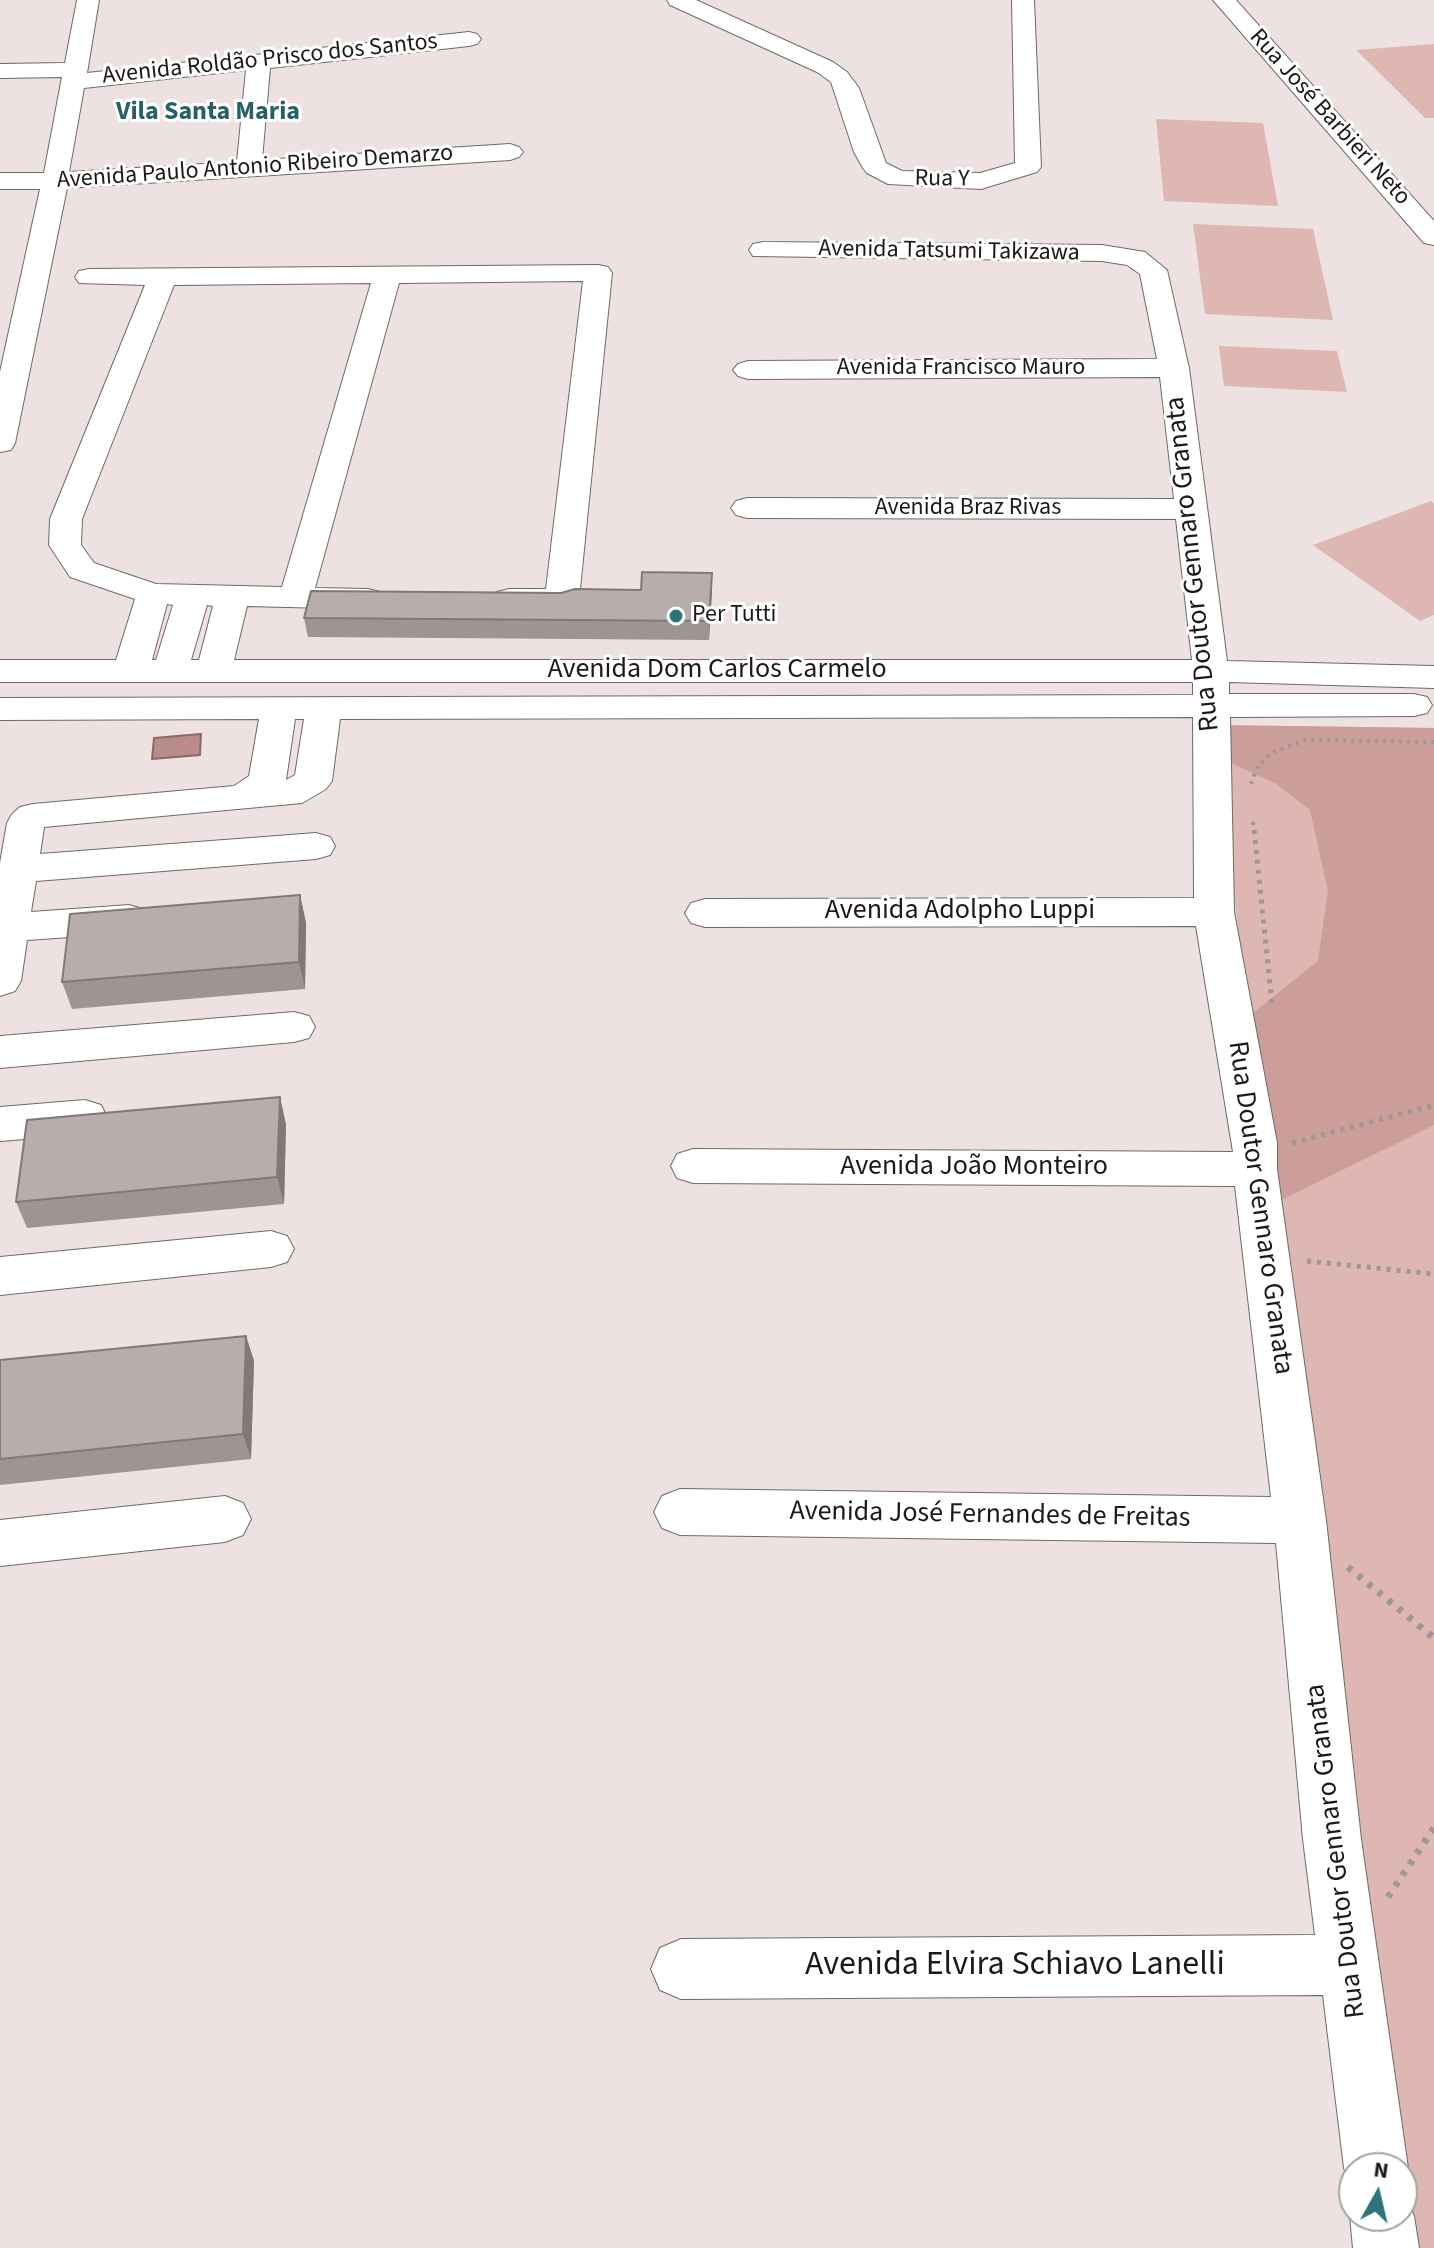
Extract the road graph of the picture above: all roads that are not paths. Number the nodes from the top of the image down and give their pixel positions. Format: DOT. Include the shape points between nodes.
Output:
graph roads {
  1 [pos="88,0"];
  2 [pos="678,0"];
  3 [pos="1023,0"];
  4 [pos="1224,0"];
  5 [pos="1250,0"];
  6 [pos="469,39"];
  7 [pos="259,62"];
  8 [pos="0,71"];
  9 [pos="73,76"];
  10 [pos="510,152"];
  11 [pos="249,167"];
  12 [pos="0,181"];
  13 [pos="55,181"];
  14 [pos="1434,206"];
  15 [pos="1434,237"];
  16 [pos="763,250"];
  17 [pos="1135,258"];
  18 [pos="387,275"];
  19 [pos="163,276"];
  20 [pos="89,277"];
  21 [pos="14,311"];
  22 [pos="1174,368"];
  23 [pos="748,370"];
  24 [pos="0,443"];
  25 [pos="747,508"];
  26 [pos="1190,509"];
  27 [pos="153,594"];
  28 [pos="193,596"];
  29 [pos="232,597"];
  30 [pos="295,599"];
  31 [pos="405,599"];
  32 [pos="483,599"];
  33 [pos="0,671"];
  34 [pos="131,671"];
  35 [pos="170,671"];
  36 [pos="214,671"];
  37 [pos="713,671"];
  38 [pos="1434,677"];
  39 [pos="1211,689"];
  40 [pos="1434,705"];
  41 [pos="713,707"];
  42 [pos="279,708"];
  43 [pos="324,708"];
  44 [pos="0,709"];
  45 [pos="246,796"];
  46 [pos="316,846"];
  47 [pos="18,869"];
  48 [pos="1214,912"];
  49 [pos="705,913"];
  50 [pos="162,916"];
  51 [pos="8,928"];
  52 [pos="0,981"];
  53 [pos="294,1027"];
  54 [pos="0,1052"];
  55 [pos="125,1114"];
  56 [pos="0,1124"];
  57 [pos="1272,1157"];
  58 [pos="693,1166"];
  59 [pos="271,1249"];
  60 [pos="0,1276"];
  61 [pos="680,1512"];
  62 [pos="225,1519"];
  63 [pos="1300,1520"];
  64 [pos="0,1543"];
  65 [pos="1349,1965"];
  66 [pos="681,1969"];
  67 [pos="1374,2152"];
  1 -- 9 [label="street"];
  2 -- 3 [label="street, Rua Y" via="839,77 876,168 897,179 981,181 1028,167"];
  4 -- 15 [label="street, Rua José Barbieri Neto"];
  5 -- 14 [label="street, Rua José Barbieri Neto"];
  6 -- 7 [label="street, Avenida Roldão Prisco dos Santos"];
  7 -- 9 [label="street, Avenida Roldão Prisco dos Santos"];
  7 -- 11 [label="street"];
  8 -- 9 [label="street, Avenida Roldão Prisco dos Santos"];
  9 -- 13 [label="street"];
  10 -- 11 [label="street, Avenida Paulo Antonio Ribeiro Demarzo"];
  11 -- 13 [label="street, Avenida Paulo Antonio Ribeiro Demarzo"];
  12 -- 13 [label="street, Avenida Paulo Antonio Ribeiro Demarzo"];
  13 -- 21 [label="street"];
  16 -- 17 [label="street, Avenida Tatsumi Takizawa" via="1102,253"];
  17 -- 22 [label="street, Rua Doutor Gennaro Granata" via="1153,270"];
  18 -- 19 [label="street"];
  18 -- 30 [label="street"];
  18 -- 32 [label="street" via="598,273 562,599"];
  19 -- 20 [label="street"];
  19 -- 27 [label="street" via="66,519 65,545 82,570"];
  21 -- 24 [label="street"];
  22 -- 23 [label="street, Avenida Francisco Mauro"];
  22 -- 26 [label="street, Rua Doutor Gennaro Granata"];
  25 -- 26 [label="street, Avenida Braz Rivas"];
  26 -- 39 [label="street, Rua Doutor Gennaro Granata"];
  27 -- 28 [label="street"];
  27 -- 34 [label="street"];
  28 -- 29 [label="street"];
  28 -- 35 [label="street"];
  29 -- 30 [label="street"];
  29 -- 36 [label="street"];
  30 -- 31 [label="street"];
  33 -- 34 [label="street, Avenida Dom Carlos Carmelo"];
  34 -- 35 [label="street, Avenida Dom Carlos Carmelo"];
  35 -- 36 [label="street, Avenida Dom Carlos Carmelo"];
  36 -- 37 [label="street, Avenida Dom Carlos Carmelo"];
  37 -- 39 [label="street, Avenida Dom Carlos Carmelo"];
  37 -- 41 [label="street"];
  38 -- 39 [label="street, Avenida Dom Carlos Carmelo"];
  39 -- 40 [label="street, Avenida Dom Carlos Carmelo"];
  39 -- 41 [label="street, Avenida Dom Carlos Carmelo"];
  39 -- 48 [label="street, Rua Doutor Gennaro Granata"];
  41 -- 43 [label="street, Avenida Dom Carlos Carmelo"];
  42 -- 43 [label="street, Avenida Dom Carlos Carmelo"];
  42 -- 44 [label="street, Avenida Dom Carlos Carmelo"];
  42 -- 45 [label="street" via="266,782"];
  43 -- 45 [label="street" via="313,781 289,794"];
  45 -- 47 [label="street" via="33,816 26,823"];
  46 -- 47 [label="street"];
  47 -- 51 [label="street"];
  48 -- 49 [label="street, Avenida Adolpho Luppi"];
  48 -- 57 [label="street, Rua Doutor Gennaro Granata" via="1255,1143"];
  50 -- 51 [label="street"];
  51 -- 52 [label="street"];
  53 -- 54 [label="street"];
  55 -- 56 [label="street"];
  57 -- 58 [label="street, Avenida João Monteiro"];
  57 -- 63 [label="street, Rua Doutor Gennaro Granata"];
  59 -- 60 [label="street"];
  61 -- 63 [label="street, Avenida José Fernandes de Freitas"];
  62 -- 64 [label="street"];
  63 -- 65 [label="street, Rua Doutor Gennaro Granata"];
  65 -- 66 [label="street, Avenida Elvira Schiavo Lanelli"];
  65 -- 67 [label="street, Rua Doutor Gennaro Granata"];
}
